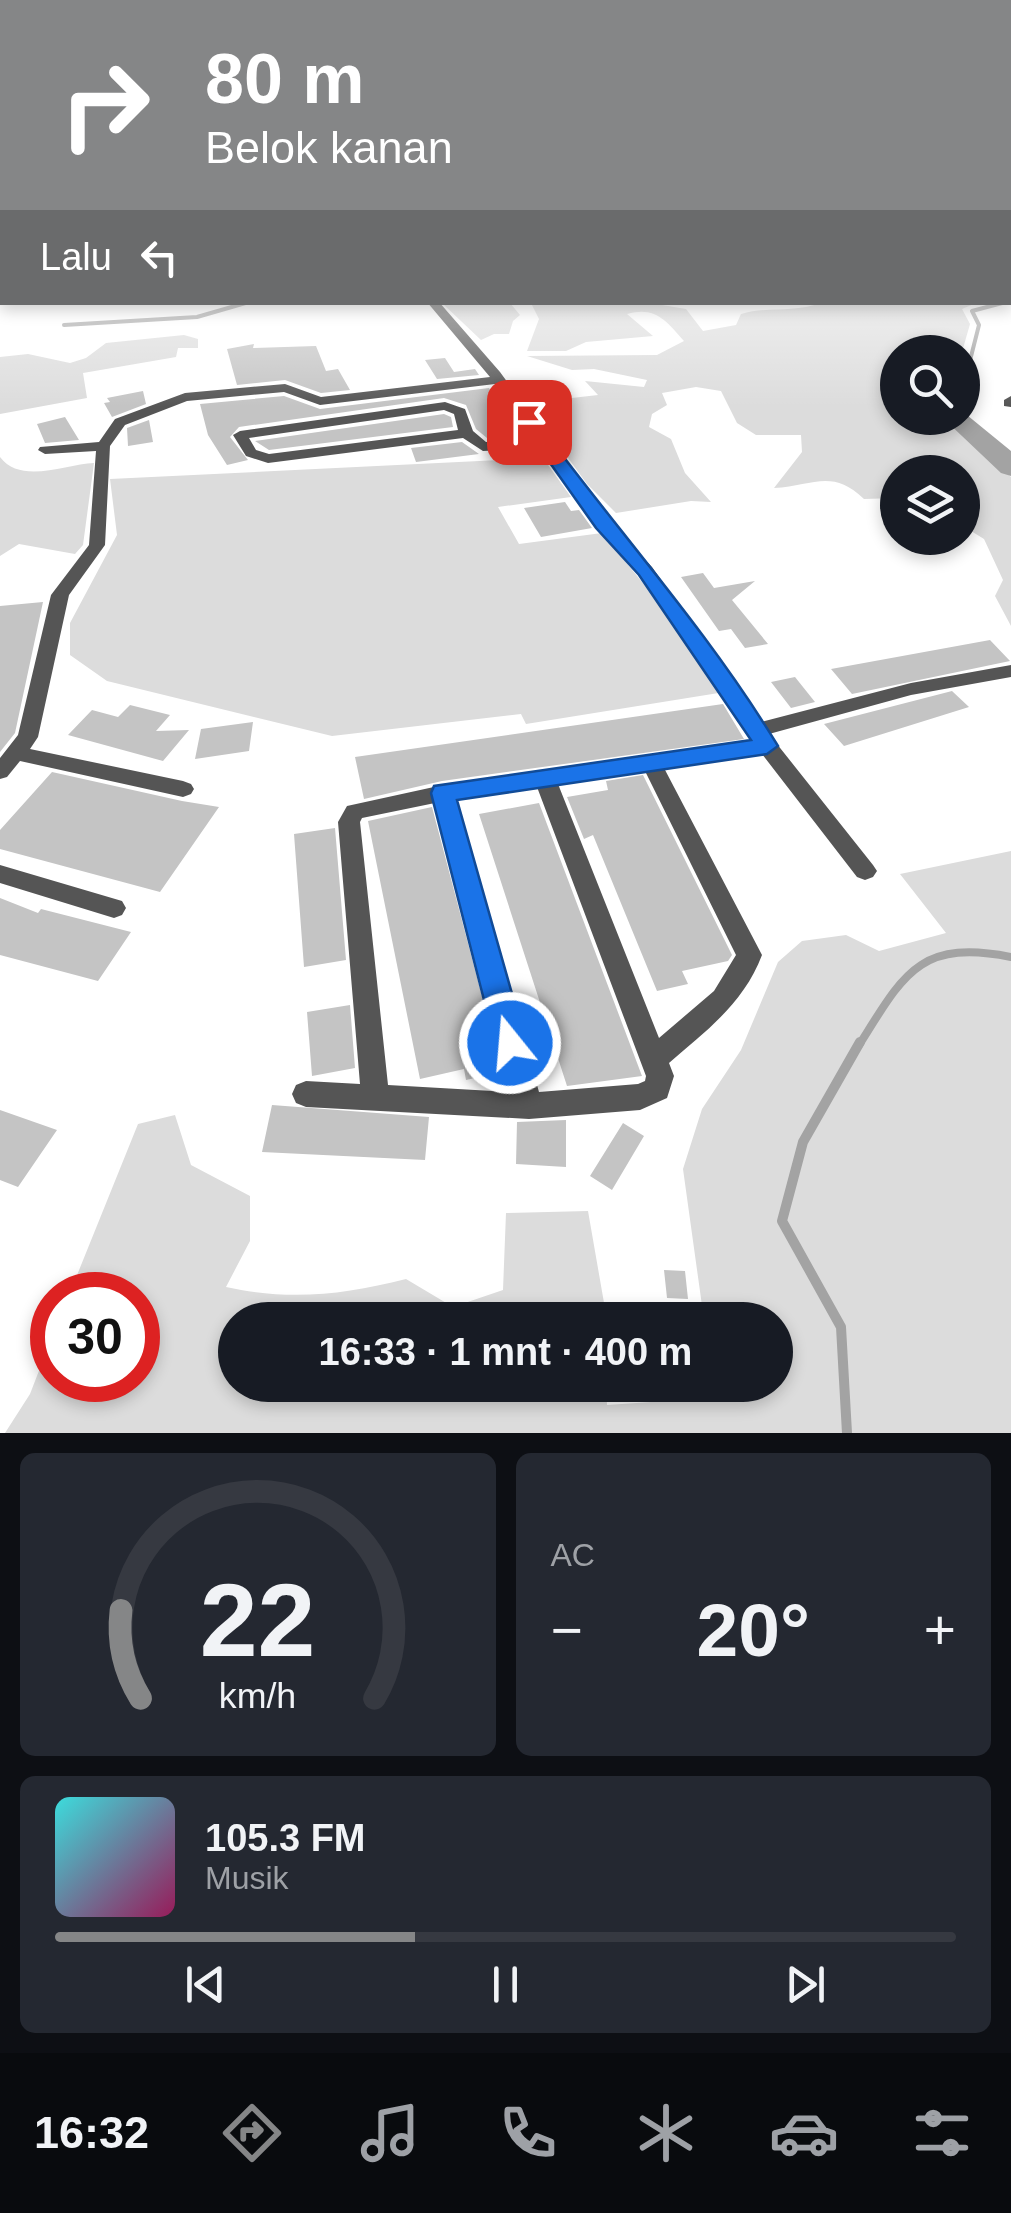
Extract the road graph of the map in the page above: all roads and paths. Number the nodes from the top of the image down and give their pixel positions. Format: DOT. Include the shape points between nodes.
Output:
graph roads {
  1 [pos="434,305"];
  2 [pos="496,380"];
  3 [pos="466,433"];
  4 [pos="545,443"];
  5 [pos="104,446"];
  6 [pos="44,450"];
  7 [pos="1011,671"];
  8 [pos="762,738"];
  9 [pos="17,754"];
  10 [pos="650,761"];
  11 [pos="0,772"];
  12 [pos="545,779"];
  13 [pos="183,789"];
  14 [pos="443,793"];
  15 [pos="865,871"];
  16 [pos="0,874"];
  17 [pos="114,908"];
  18 [pos="654,1058"];
  19 [pos="306,1094"];
  20 [pos="374,1098"];
  21 [pos="529,1106"];
  1 -- 2 [label="street"];
  2 -- 4 [label="street"];
  2 -- 5 [label="street" via="320,401 285,388 184,397 120,422"];
  3 -- 3 [label="street" via="268,460 252,453 240,434 431,406 460,412"];
  3 -- 4 [label="street" via="493,448"];
  4 -- 8 [label="street" via="602,524 646,571"];
  5 -- 6 [label="street"];
  5 -- 9 [label="street" via="97,544 60,595 28,737"];
  7 -- 8 [label="street" via="912,688"];
  8 -- 10 [label="street"];
  8 -- 15 [label="street"];
  9 -- 11 [label="street"];
  9 -- 13 [label="street"];
  10 -- 12 [label="street"];
  10 -- 18 [label="street" via="749,955 715,1004"];
  12 -- 14 [label="street"];
  12 -- 18 [label="street"];
  14 -- 20 [label="street" via="366,807 349,822"];
  14 -- 21 [label="street"];
  16 -- 17 [label="street"];
  18 -- 21 [label="street" via="656,1088 640,1097"];
  19 -- 20 [label="street"];
  20 -- 21 [label="street"];
}
